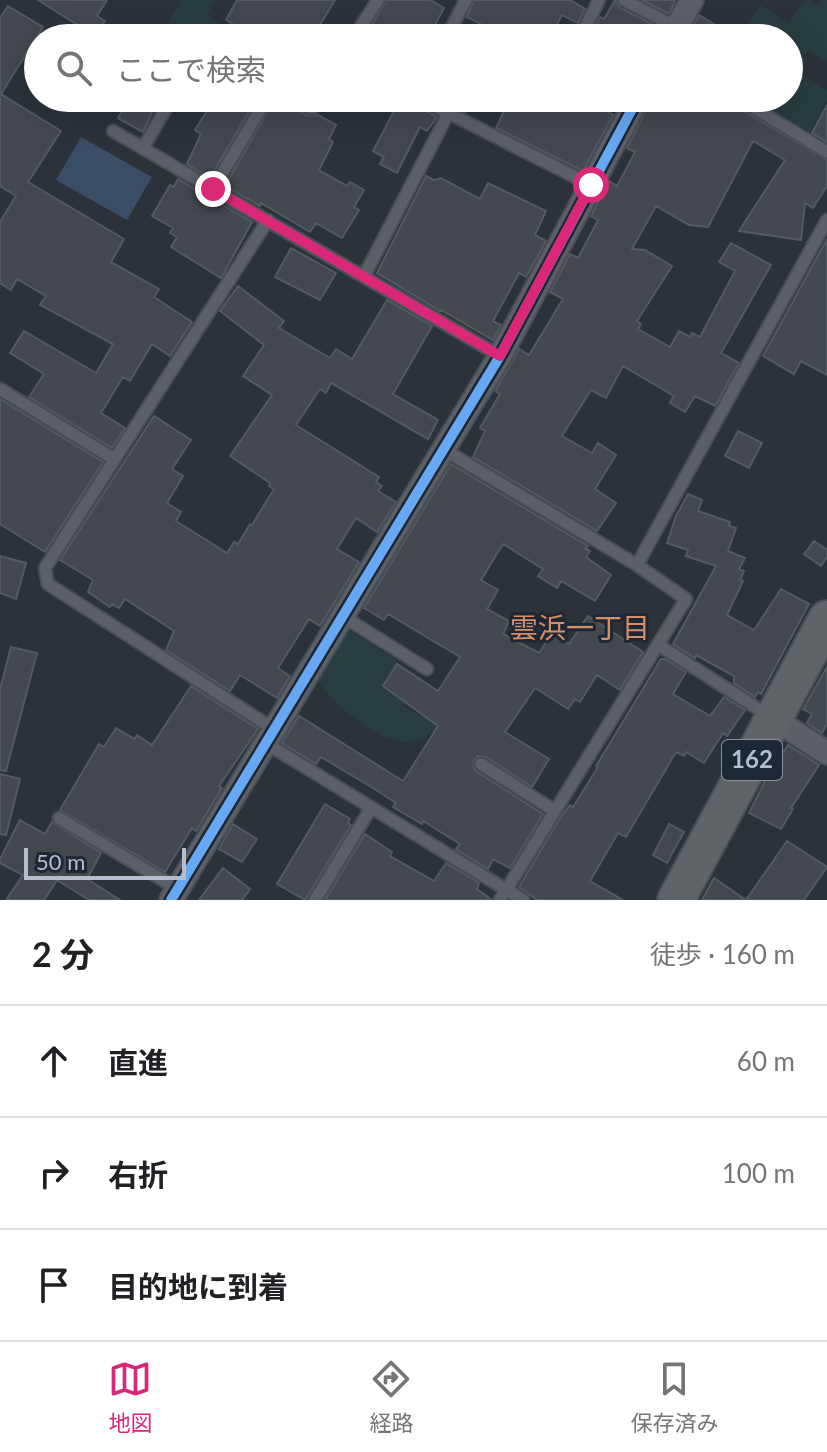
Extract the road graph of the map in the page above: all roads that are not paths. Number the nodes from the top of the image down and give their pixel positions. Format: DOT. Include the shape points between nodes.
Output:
graph roads {
  1 [pos="378,0"];
  2 [pos="466,0"];
  3 [pos="599,0"];
  4 [pos="624,0"];
  5 [pos="692,0"];
  6 [pos="362,24"];
  7 [pos="453,24"];
  8 [pos="587,24"];
  9 [pos="660,24"];
  10 [pos="678,24"];
  11 [pos="164,112"];
  12 [pos="259,112"];
  13 [pos="444,112"];
  14 [pos="630,112"];
  15 [pos="761,112"];
  16 [pos="448,114"];
  17 [pos="113,131"];
  18 [pos="143,148"];
  19 [pos="827,152"];
  20 [pos="591,185"];
  21 [pos="213,189"];
  22 [pos="268,220"];
  23 [pos="827,220"];
  24 [pos="364,276"];
  25 [pos="500,356"];
  26 [pos="0,389"];
  27 [pos="443,449"];
  28 [pos="114,459"];
  29 [pos="637,565"];
  30 [pos="344,617"];
  31 [pos="827,619"];
  32 [pos="659,645"];
  33 [pos="427,669"];
  34 [pos="774,719"];
  35 [pos="271,737"];
  36 [pos="827,753"];
  37 [pos="481,764"];
  38 [pos="371,808"];
  39 [pos="555,811"];
  40 [pos="59,818"];
  41 [pos="174,895"];
  42 [pos="503,895"];
  43 [pos="315,900"];
  44 [pos="523,900"];
  45 [pos="676,900"];
  1 -- 6 [label="lane"];
  2 -- 7 [label="lane"];
  3 -- 8 [label="lane"];
  4 -- 9 [label="lane"];
  5 -- 10 [label="street"];
  11 -- 18 [label="lane"];
  12 -- 21 [label="lane"];
  13 -- 16 [label="lane"];
  14 -- 20 [label="street"];
  15 -- 19 [label="lane"];
  16 -- 20 [label="lane"];
  16 -- 24 [label="lane"];
  17 -- 18 [label="lane"];
  18 -- 21 [label="lane"];
  20 -- 25 [label="street"];
  21 -- 22 [label="lane"];
  22 -- 24 [label="lane"];
  22 -- 28 [label="lane"];
  23 -- 29 [label="lane"];
  24 -- 25 [label="lane"];
  25 -- 27 [label="street"];
  26 -- 28 [label="lane"];
  27 -- 29 [label="lane"];
  27 -- 30 [label="street"];
  28 -- 35 [label="lane" via="45,568 48,584"];
  29 -- 32 [label="lane" via="686,599"];
  30 -- 33 [label="lane"];
  30 -- 35 [label="street"];
  31 -- 34 [label="highway, 162"];
  32 -- 34 [label="lane"];
  32 -- 39 [label="lane"];
  34 -- 36 [label="street"];
  34 -- 45 [label="highway, 162"];
  35 -- 38 [label="lane"];
  35 -- 41 [label="street"];
  37 -- 39 [label="lane"];
  38 -- 42 [label="lane"];
  38 -- 43 [label="lane"];
  39 -- 42 [label="lane"];
  40 -- 41 [label="lane"];
  42 -- 44 [label="lane"];
}
